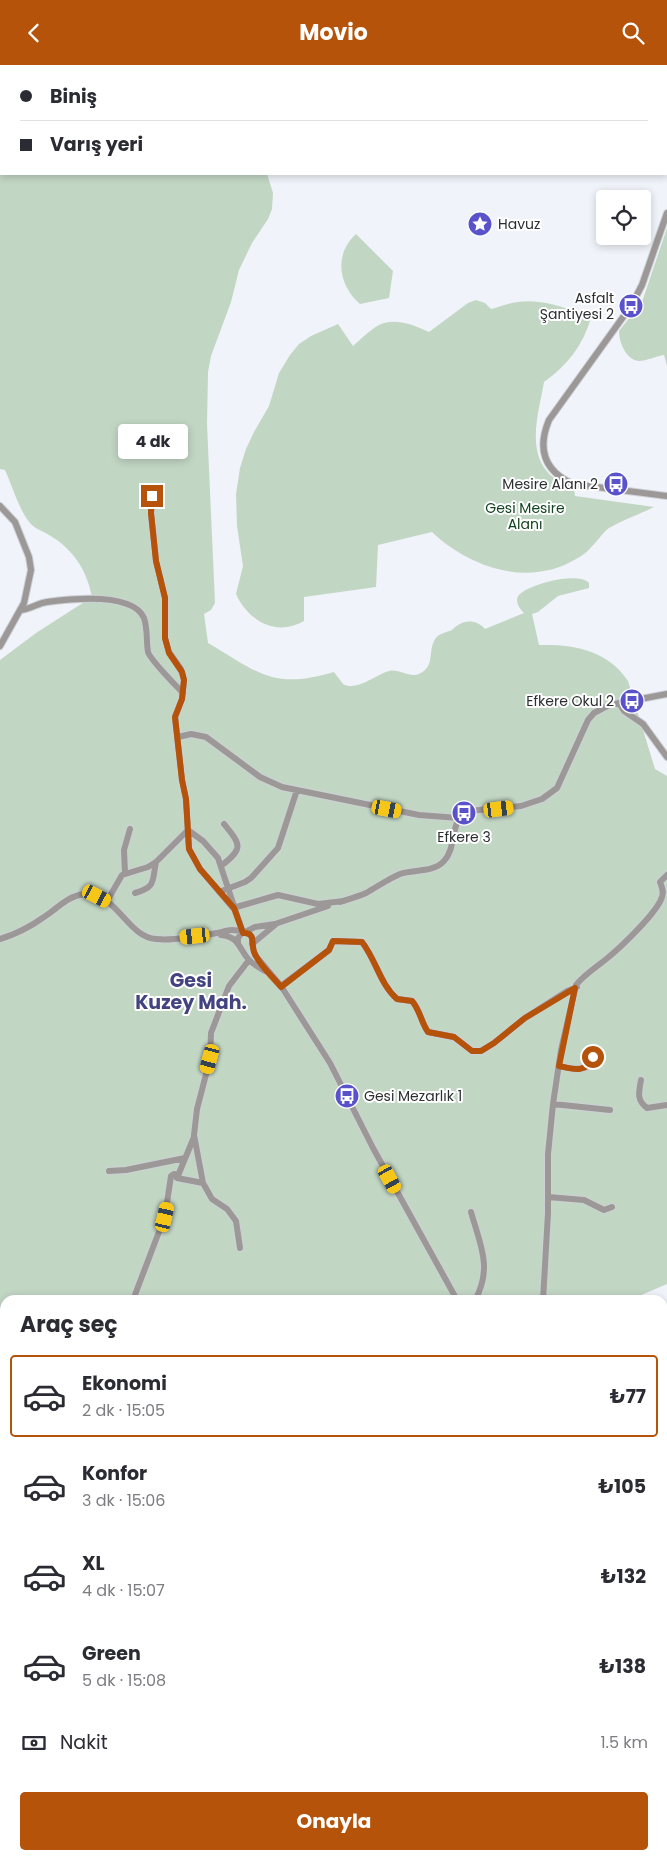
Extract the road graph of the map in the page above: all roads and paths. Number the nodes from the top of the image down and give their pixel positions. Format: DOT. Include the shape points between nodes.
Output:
graph roads {
  1 [pos="667,213"];
  2 [pos="665,222"];
  3 [pos="152,496"];
  4 [pos="667,496"];
  5 [pos="0,506"];
  6 [pos="21,610"];
  7 [pos="0,645"];
  8 [pos="183,693"];
  9 [pos="667,694"];
  10 [pos="619,703"];
  11 [pos="178,737"];
  12 [pos="667,757"];
  13 [pos="297,790"];
  14 [pos="459,818"];
  15 [pos="224,824"];
  16 [pos="130,829"];
  17 [pos="188,830"];
  18 [pos="156,862"];
  19 [pos="221,865"];
  20 [pos="125,873"];
  21 [pos="667,875"];
  22 [pos="228,887"];
  23 [pos="219,892"];
  24 [pos="135,893"];
  25 [pos="107,901"];
  26 [pos="344,901"];
  27 [pos="234,908"];
  28 [pos="275,924"];
  29 [pos="243,933"];
  30 [pos="214,934"];
  31 [pos="0,939"];
  32 [pos="239,943"];
  33 [pos="252,944"];
  34 [pos="249,960"];
  35 [pos="272,976"];
  36 [pos="281,987"];
  37 [pos="577,987"];
  38 [pos="593,1055"];
  39 [pos="559,1066"];
  40 [pos="641,1080"];
  41 [pos="553,1104"];
  42 [pos="667,1105"];
  43 [pos="610,1110"];
  44 [pos="194,1135"];
  45 [pos="185,1158"];
  46 [pos="109,1171"];
  47 [pos="178,1175"];
  48 [pos="203,1183"];
  49 [pos="548,1197"];
  50 [pos="612,1207"];
  51 [pos="471,1212"];
  52 [pos="240,1248"];
  53 [pos="135,1295"];
  54 [pos="453,1295"];
  55 [pos="477,1295"];
  56 [pos="543,1295"];
  1 -- 2 [label="street"];
  2 -- 4 [label="street" via="632,306 549,420 543,445 553,470 574,484"];
  3 -- 8 [label="street" via="156,561 165,598 165,638 169,653 184,676"];
  5 -- 6 [label="street" via="15,522 29,557 31,578"];
  6 -- 7 [label="street"];
  6 -- 8 [label="street" via="47,602 85,599 108,600 133,607 140,612 146,624 150,657"];
  8 -- 11 [label="street" via="175,717"];
  9 -- 10 [label="street"];
  10 -- 12 [label="street" via="624,711 643,724"];
  10 -- 14 [label="street" via="600,709 588,721 557,788 542,799 521,806 469,811"];
  11 -- 13 [label="street" via="191,734 206,737 264,780"];
  11 -- 17 [label="street"];
  13 -- 14 [label="street" via="419,815"];
  13 -- 22 [label="street" via="278,848 251,878"];
  14 -- 26 [label="street" via="446,859 440,864 401,873 366,893"];
  15 -- 19 [label="street" via="238,846 233,856"];
  16 -- 20 [label="street" via="124,850"];
  17 -- 18 [label="street"];
  17 -- 19 [label="street" via="208,845"];
  17 -- 23 [label="street" via="191,855"];
  18 -- 20 [label="street"];
  18 -- 24 [label="street" via="149,888"];
  19 -- 22 [label="street"];
  20 -- 25 [label="street"];
  21 -- 37 [label="street" via="660,882 662,897 651,913 609,956 579,980"];
  22 -- 23 [label="street"];
  22 -- 27 [label="street"];
  23 -- 27 [label="street"];
  25 -- 30 [label="street" via="140,933 152,939"];
  25 -- 31 [label="street" via="86,894 75,896 16,934"];
  26 -- 27 [label="street" via="311,903 278,895"];
  26 -- 28 [label="street"];
  27 -- 29 [label="street"];
  28 -- 29 [label="street" via="255,927"];
  28 -- 33 [label="street"];
  29 -- 30 [label="street" via="233,930"];
  29 -- 32 [label="street" via="239,935"];
  29 -- 33 [label="street" via="251,935"];
  30 -- 32 [label="street" via="228,936"];
  32 -- 33 [label="street" via="246,947"];
  32 -- 34 [label="street"];
  33 -- 35 [label="street" via="255,955"];
  34 -- 35 [label="street"];
  34 -- 44 [label="street" via="229,986 210,1033 210,1059 196,1109"];
  35 -- 36 [label="street"];
  36 -- 37 [label="street" via="329,950 333,941 362,942 386,987 397,999 412,1001 428,1032 454,1037 472,1051 481,1051 525,1018"];
  36 -- 54 [label="street" via="330,1063"];
  37 -- 39 [label="street"];
  38 -- 39 [label="street" via="583,1069"];
  39 -- 41 [label="street"];
  40 -- 42 [label="street" via="638,1095 643,1105 647,1108"];
  41 -- 43 [label="street"];
  41 -- 49 [label="street"];
  44 -- 45 [label="street"];
  44 -- 48 [label="street"];
  45 -- 46 [label="street"];
  45 -- 47 [label="street"];
  47 -- 48 [label="street" via="177,1178"];
  47 -- 53 [label="street" via="171,1176 160,1234"];
  48 -- 52 [label="street" via="212,1199 227,1209 236,1221"];
  49 -- 50 [label="street" via="584,1200 604,1210"];
  49 -- 56 [label="street"];
  51 -- 55 [label="street" via="485,1264"];
}
